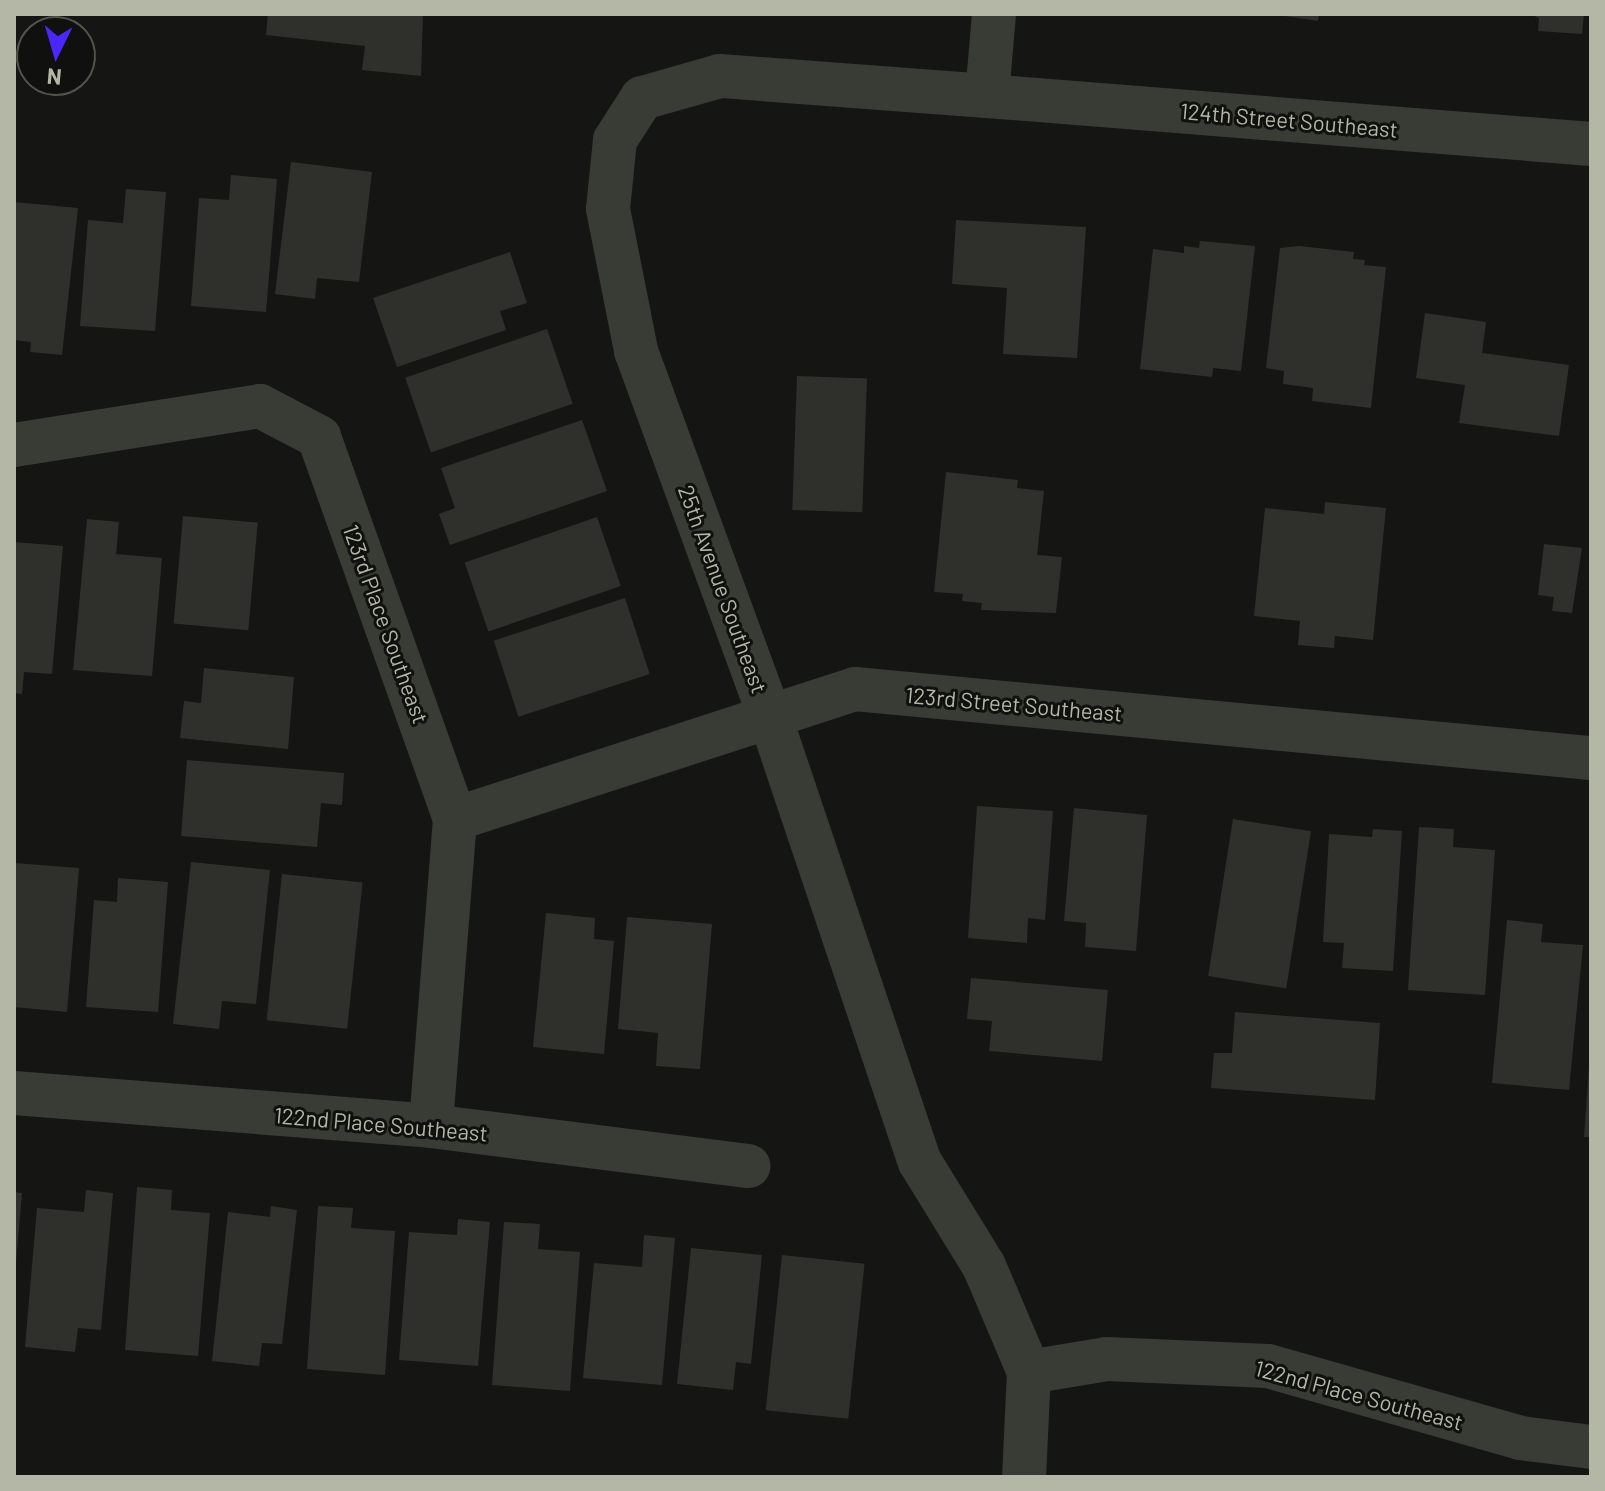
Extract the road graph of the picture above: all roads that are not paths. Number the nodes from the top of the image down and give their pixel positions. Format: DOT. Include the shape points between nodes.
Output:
graph roads {
  1 [pos="994,14"];
  2 [pos="987,96"];
  3 [pos="1591,144"];
  4 [pos="14,445"];
  5 [pos="771,720"];
  6 [pos="1591,758"];
  7 [pos="455,819"];
  8 [pos="14,1093"];
  9 [pos="431,1126"];
  10 [pos="748,1166"];
  11 [pos="1029,1372"];
  12 [pos="1591,1447"];
  13 [pos="1024,1477"];
  1 -- 2 [label="street"];
  2 -- 3 [label="street, 124th Street Southeast"];
  2 -- 5 [label="street, 25th Avenue Southeast" via="720,76 642,98 615,140 608,209 636,351"];
  4 -- 7 [label="street, 123rd Place Southeast" via="260,406 319,437"];
  5 -- 6 [label="street, 123rd Street Southeast" via="855,689"];
  5 -- 7 [label="street, 123rd Street Southeast"];
  5 -- 11 [label="street, 25th Avenue Southeast" via="920,1162 984,1266"];
  7 -- 9 [label="street, 123rd Place Southeast"];
  8 -- 9 [label="street, 122nd Place Southeast"];
  9 -- 10 [label="street, 122nd Place Southeast"];
  11 -- 12 [label="street, 122nd Place Southeast" via="1107,1359 1268,1366 1520,1438"];
  11 -- 13 [label="street, 25th Avenue Southeast"];
}
